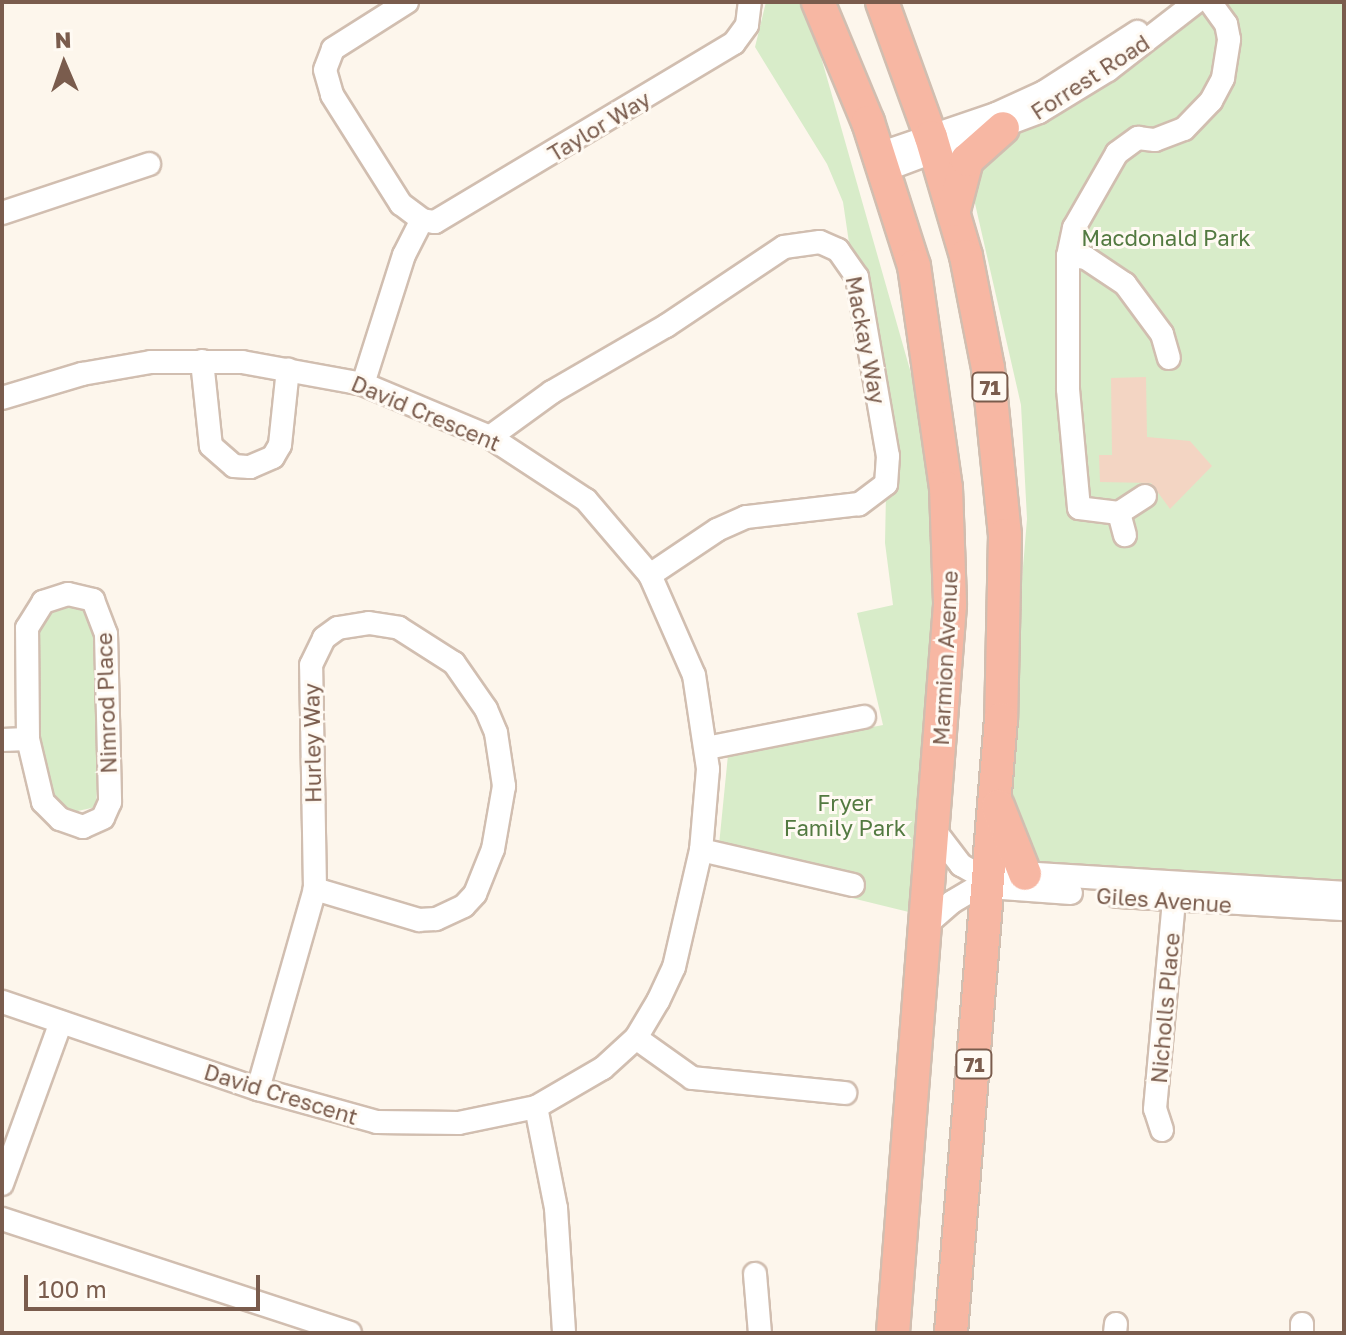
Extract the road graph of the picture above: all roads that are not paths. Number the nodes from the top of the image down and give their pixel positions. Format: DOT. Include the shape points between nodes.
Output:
graph roads {
  1 [pos="407,2"];
  2 [pos="750,2"];
  3 [pos="818,2"];
  4 [pos="882,2"];
  5 [pos="1174,2"];
  6 [pos="1196,2"];
  7 [pos="1210,2"];
  8 [pos="1003,128"];
  9 [pos="934,144"];
  10 [pos="882,162"];
  11 [pos="149,164"];
  12 [pos="954,211"];
  13 [pos="2,213"];
  14 [pos="422,220"];
  15 [pos="1068,256"];
  16 [pos="1169,358"];
  17 [pos="202,361"];
  18 [pos="288,369"];
  19 [pos="363,384"];
  20 [pos="2,398"];
  21 [pos="490,437"];
  22 [pos="1145,496"];
  23 [pos="650,575"];
  24 [pos="864,717"];
  25 [pos="28,739"];
  26 [pos="2,740"];
  27 [pos="707,748"];
  28 [pos="995,795"];
  29 [pos="935,831"];
  30 [pos="701,850"];
  31 [pos="1025,874"];
  32 [pos="988,878"];
  33 [pos="853,885"];
  34 [pos="315,889"];
  35 [pos="1175,893"];
  36 [pos="1344,893"];
  37 [pos="1344,909"];
  38 [pos="928,923"];
  39 [pos="2,1002"];
  40 [pos="61,1022"];
  41 [pos="636,1038"];
  42 [pos="258,1089"];
  43 [pos="845,1093"];
  44 [pos="536,1107"];
  45 [pos="1162,1130"];
  46 [pos="2,1184"];
  47 [pos="2,1219"];
  48 [pos="755,1274"];
  49 [pos="350,1333"];
  50 [pos="564,1333"];
  51 [pos="760,1333"];
  52 [pos="893,1333"];
  53 [pos="951,1333"];
  1 -- 14 [label="street" via="333,49 325,70 332,95 393,193"];
  2 -- 14 [label="street, Taylor Way" via="747,25 734,43 448,218"];
  3 -- 10 [label="highway, Marmion Avenue"];
  4 -- 9 [label="highway, 71"];
  5 -- 9 [label="street, Forrest Road" via="1044,92"];
  6 -- 8 [label="street, Forrest Road" via="1073,93"];
  7 -- 15 [label="street" via="1226,24 1229,39 1223,78 1211,101 1184,129 1155,140 1138,138 1117,153 1074,228"];
  8 -- 9 [label="street, Forrest Road"];
  8 -- 12 [label="highway" via="967,160"];
  9 -- 10 [label="street, Forrest Road"];
  9 -- 12 [label="highway, 71"];
  10 -- 29 [label="highway, Marmion Avenue" via="925,319 946,488 950,605"];
  11 -- 13 [label="street"];
  12 -- 28 [label="highway, 71" via="988,368 1002,480 1004,624"];
  14 -- 19 [label="street" via="404,255"];
  15 -- 16 [label="street" via="1086,258 1125,284 1162,334"];
  15 -- 22 [label="street" via="1068,389 1079,508 1122,524"];
  17 -- 18 [label="street, David Crescent"];
  17 -- 18 [label="street" via="211,446 234,466 263,464 280,445"];
  17 -- 20 [label="street, David Crescent" via="151,362 82,374"];
  18 -- 19 [label="street, David Crescent"];
  19 -- 21 [label="street, David Crescent"];
  21 -- 23 [label="street, David Crescent" via="586,500"];
  21 -- 23 [label="street, Mackay Way" via="552,392 666,326 784,247 820,242 838,250 857,277 887,445 886,484 859,504 746,517"];
  23 -- 27 [label="street, David Crescent" via="694,675"];
  24 -- 27 [label="street"];
  25 -- 25 [label="street, Nimrod Place" via="37,786 50,813 83,827 103,818 110,802 106,634 101,610 83,595 43,602 27,628"];
  25 -- 26 [label="street"];
  27 -- 30 [label="street, David Crescent"];
  28 -- 31 [label="highway"];
  28 -- 32 [label="highway, 71"];
  29 -- 32 [label="street, Giles Avenue" via="961,865"];
  29 -- 38 [label="highway, Marmion Avenue"];
  30 -- 33 [label="street"];
  30 -- 41 [label="street, David Crescent" via="674,967"];
  31 -- 32 [label="street, Giles Avenue"];
  31 -- 35 [label="street, Giles Avenue"];
  32 -- 35 [label="street, Giles Avenue" via="1002,888"];
  32 -- 38 [label="street"];
  32 -- 53 [label="highway, 71"];
  34 -- 34 [label="street, Hurley Way" via="419,920 436,919 464,906 475,894 493,849 504,786 499,745 486,709 454,663 399,628 369,623 338,628 324,638 311,665"];
  34 -- 42 [label="street, Hurley Way"];
  35 -- 36 [label="street, Giles Avenue"];
  35 -- 37 [label="street, Giles Avenue"];
  35 -- 45 [label="street, Nicholls Place" via="1155,1109"];
  38 -- 52 [label="highway, Marmion Avenue"];
  39 -- 40 [label="street, David Crescent"];
  40 -- 42 [label="street, David Crescent"];
  40 -- 46 [label="street"];
  41 -- 43 [label="street" via="692,1078"];
  41 -- 44 [label="street, David Crescent" via="603,1068"];
  42 -- 44 [label="street, David Crescent" via="332,1112 411,1125 459,1123"];
  44 -- 50 [label="street" via="556,1208"];
  47 -- 49 [label="street"];
  48 -- 51 [label="street"];
}
